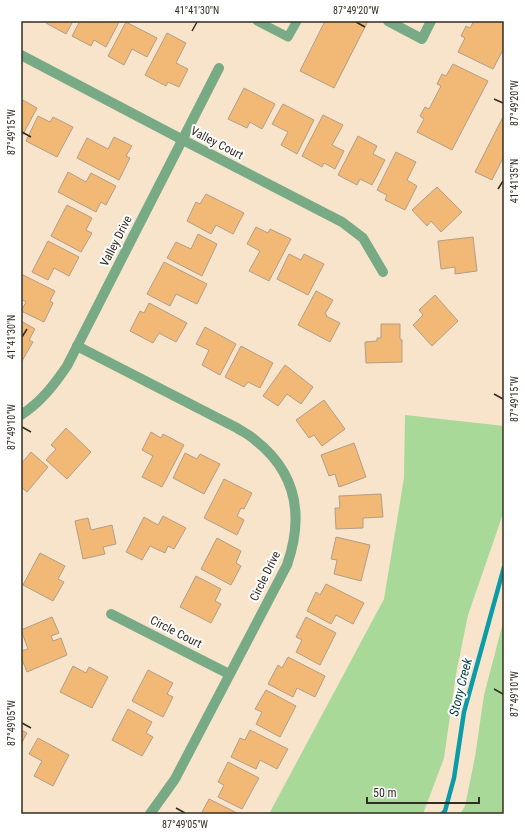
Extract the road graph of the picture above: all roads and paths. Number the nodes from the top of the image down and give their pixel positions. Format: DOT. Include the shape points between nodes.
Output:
graph roads {
  1 [pos="257,21"];
  2 [pos="297,21"];
  3 [pos="388,21"];
  4 [pos="431,21"];
  5 [pos="21,55"];
  6 [pos="219,68"];
  7 [pos="183,140"];
  8 [pos="383,272"];
  9 [pos="77,346"];
  10 [pos="21,415"];
  11 [pos="111,614"];
  12 [pos="229,674"];
  13 [pos="150,814"];
  1 -- 2 [label="lane" via="288,37"];
  3 -- 4 [label="street" via="422,39"];
  5 -- 7 [label="street, Valley Court"];
  6 -- 7 [label="street, Valley Drive"];
  7 -- 8 [label="street, Valley Court" via="342,222 363,238"];
  7 -- 9 [label="street, Valley Drive"];
  9 -- 10 [label="street, Valley Drive" via="51,389"];
  9 -- 12 [label="street, Circle Drive" via="237,428 268,451 288,481 296,514 292,551"];
  11 -- 12 [label="street, Circle Court"];
  12 -- 13 [label="street, Circle Drive" via="175,779"];
}
